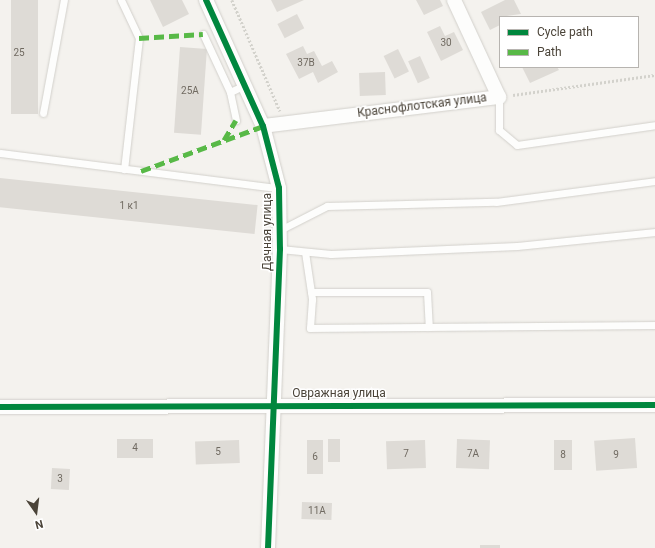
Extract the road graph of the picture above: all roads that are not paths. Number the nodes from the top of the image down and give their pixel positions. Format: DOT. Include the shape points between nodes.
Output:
graph roads {
  1 [pos="64,0"];
  2 [pos="121,0"];
  3 [pos="206,0"];
  4 [pos="454,0"];
  5 [pos="203,34"];
  6 [pos="245,86"];
  7 [pos="230,92"];
  8 [pos="499,97"];
  9 [pos="44,113"];
  10 [pos="236,120"];
  11 [pos="655,125"];
  12 [pos="263,126"];
  13 [pos="0,153"];
  14 [pos="124,168"];
  15 [pos="655,181"];
  16 [pos="279,188"];
  17 [pos="280,230"];
  18 [pos="655,232"];
  19 [pos="280,249"];
  20 [pos="305,252"];
  21 [pos="311,292"];
  22 [pos="655,325"];
  23 [pos="429,327"];
  24 [pos="275,405"];
  25 [pos="655,405"];
  26 [pos="0,407"];
  27 [pos="268,548"];
  1 -- 9 [label="lane"];
  2 -- 14 [label="lane" via="139,38"];
  3 -- 6 [label="street, Дачная улица"];
  4 -- 8 [label="street, Краснофлотская улица"];
  5 -- 7 [label="lane"];
  6 -- 7 [label="lane"];
  6 -- 12 [label="street, Дачная улица"];
  7 -- 10 [label="lane"];
  8 -- 11 [label="lane" via="499,130 517,145"];
  8 -- 12 [label="street, Краснофлотская улица"];
  12 -- 16 [label="street, Дачная улица"];
  13 -- 14 [label="lane"];
  14 -- 16 [label="lane"];
  15 -- 17 [label="lane" via="496,202 327,206"];
  16 -- 17 [label="street, Дачная улица"];
  17 -- 19 [label="street, Дачная улица"];
  18 -- 20 [label="lane" via="517,246 331,254"];
  19 -- 20 [label="lane"];
  19 -- 24 [label="street, Дачная улица"];
  20 -- 21 [label="lane"];
  21 -- 23 [label="lane" via="427,292"];
  21 -- 23 [label="lane" via="310,328"];
  22 -- 23 [label="lane"];
  24 -- 25 [label="street, Овражная улица"];
  24 -- 26 [label="street, Овражная улица"];
  24 -- 27 [label="street, Дачная улица"];
}
